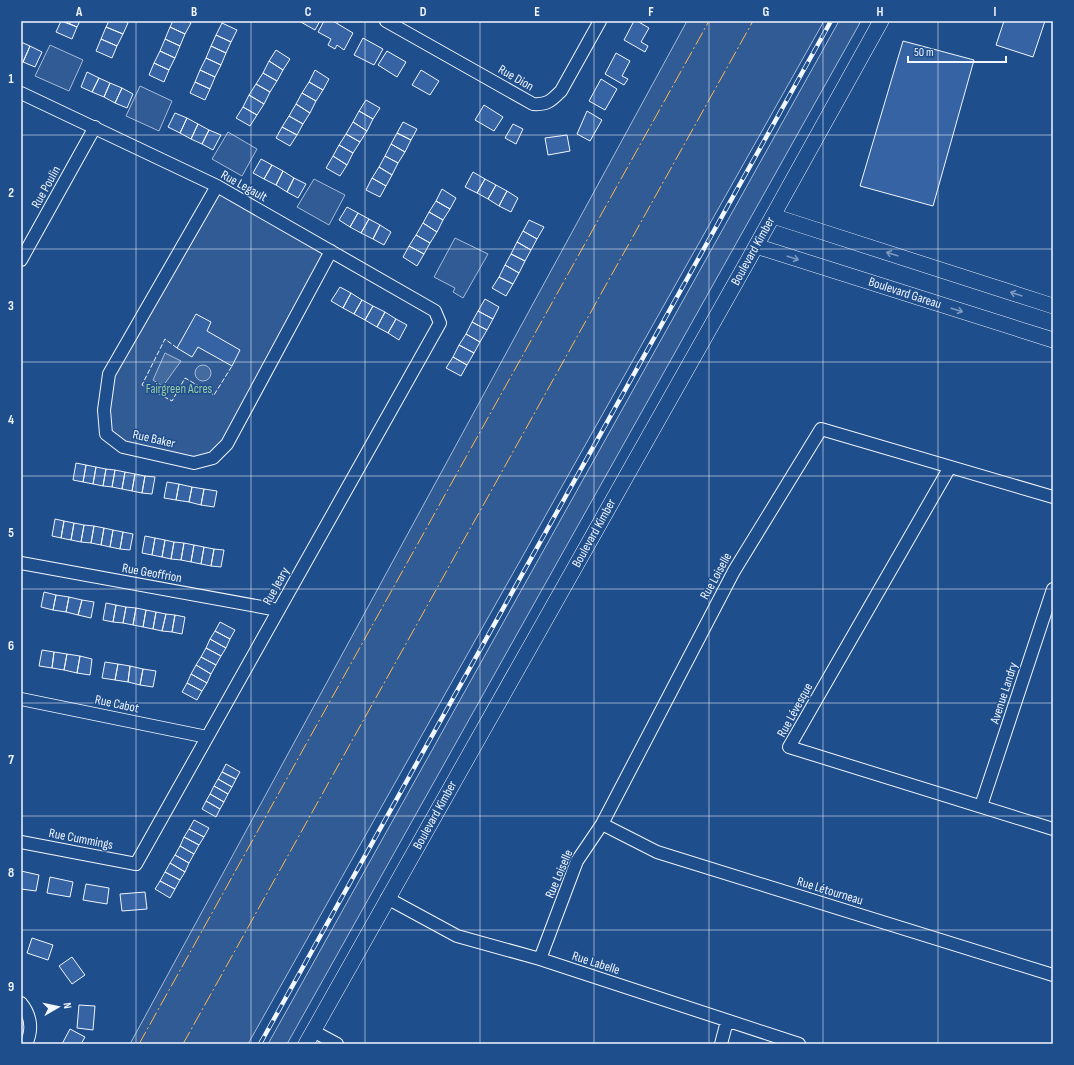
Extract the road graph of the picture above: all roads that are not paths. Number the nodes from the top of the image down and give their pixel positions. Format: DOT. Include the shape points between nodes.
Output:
graph roads {
  1 [pos="386,21"];
  2 [pos="600,21"];
  3 [pos="881,21"];
  4 [pos="21,93"];
  5 [pos="95,128"];
  6 [pos="217,186"];
  7 [pos="773,216"];
  8 [pos="756,246"];
  9 [pos="331,251"];
  10 [pos="21,260"];
  11 [pos="1053,306"];
  12 [pos="440,323"];
  13 [pos="1053,340"];
  14 [pos="950,467"];
  15 [pos="1053,497"];
  16 [pos="21,563"];
  17 [pos="1053,589"];
  18 [pos="278,610"];
  19 [pos="21,699"];
  20 [pos="207,737"];
  21 [pos="981,806"];
  22 [pos="602,824"];
  23 [pos="1053,829"];
  24 [pos="21,842"];
  25 [pos="136,864"];
  26 [pos="387,898"];
  27 [pos="540,959"];
  28 [pos="1053,975"];
  29 [pos="24,1007"];
  30 [pos="727,1021"];
  31 [pos="309,1038"];
  32 [pos="26,1044"];
  33 [pos="338,1044"];
  34 [pos="721,1044"];
  35 [pos="799,1044"];
  1 -- 2 [label="street, Rue Dion" via="532,104 553,100 561,91"];
  3 -- 7 [label="street, Boulevard Kimber"];
  4 -- 5 [label="street, Rue Legault"];
  5 -- 6 [label="street, Rue Legault"];
  5 -- 10 [label="street, Rue Poulin"];
  6 -- 9 [label="street, Rue Legault"];
  6 -- 9 [label="street, Rue Baker" via="109,374 104,410 106,434 123,447 194,463 213,458 227,444"];
  7 -- 8 [label="street, Boulevard Kimber"];
  11 -- 7 [label="street, one-way"];
  8 -- 13 [label="street, Boulevard Gareau, one-way"];
  8 -- 26 [label="street, Boulevard Kimber"];
  9 -- 12 [label="street, Rue Legault" via="435,311"];
  12 -- 18 [label="street, Rue Jeary"];
  14 -- 15 [label="street, Rue Loiselle"];
  14 -- 21 [label="street, Rue Lévesque" via="789,747"];
  14 -- 22 [label="street, Rue Loiselle" via="821,429 734,571"];
  16 -- 18 [label="street, Rue Geoffrion"];
  17 -- 21 [label="street, Avenue Landry"];
  18 -- 20 [label="street, Rue Jeary"];
  19 -- 20 [label="street, Rue Cabot"];
  20 -- 25 [label="street, Rue Jeary"];
  21 -- 23 [label="street, Rue Lévesque"];
  22 -- 27 [label="street, Rue Loiselle" via="578,861"];
  22 -- 28 [label="street, Rue Létourneau" via="657,852"];
  24 -- 25 [label="street, Rue Cummings"];
  26 -- 27 [label="street, Rue Labelle" via="457,936"];
  26 -- 31 [label="street, Boulevard Kimber"];
  27 -- 30 [label="street, Rue Labelle"];
  29 -- 32 [label="street" via="30,1025"];
  30 -- 34 [label="street"];
  30 -- 35 [label="street, Rue Labelle"];
  31 -- 33 [label="street"];
}
